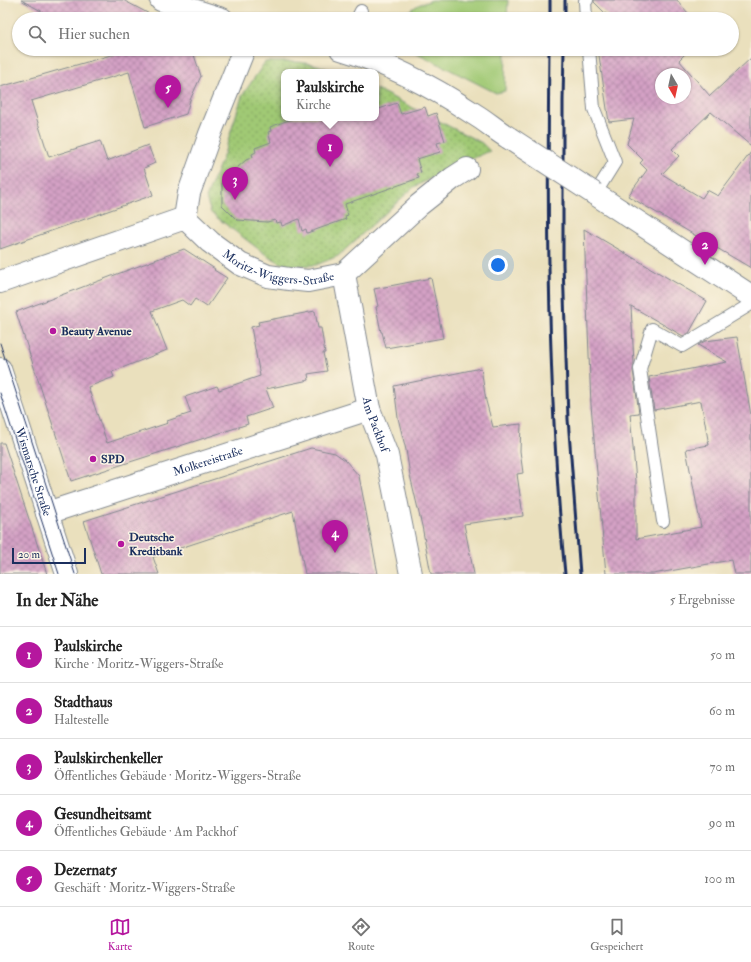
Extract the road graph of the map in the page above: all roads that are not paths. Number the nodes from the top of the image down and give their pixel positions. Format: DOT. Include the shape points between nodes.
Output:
graph roads {
  1 [pos="161,0"];
  2 [pos="587,0"];
  3 [pos="200,12"];
  4 [pos="586,12"];
  5 [pos="241,56"];
  6 [pos="362,56"];
  7 [pos="590,56"];
  8 [pos="467,170"];
  9 [pos="596,194"];
  10 [pos="185,218"];
  11 [pos="344,274"];
  12 [pos="0,282"];
  13 [pos="751,296"];
  14 [pos="751,304"];
  15 [pos="0,369"];
  16 [pos="369,408"];
  17 [pos="47,513"];
  18 [pos="663,521"];
  19 [pos="67,574"];
  20 [pos="411,574"];
  1 -- 3 [label="street"];
  2 -- 4 [label="lane"];
  5 -- 10 [label="street" via="210,134 192,186"];
  6 -- 9 [label="street, bridge" via="430,87"];
  7 -- 9 [label="lane" via="594,109 615,162"];
  8 -- 11 [label="street, Moritz-Wiggers-Straße" via="419,206"];
  9 -- 13 [label="street"];
  10 -- 11 [label="street, Moritz-Wiggers-Straße" via="210,242 240,264 268,276 308,281"];
  10 -- 12 [label="street"];
  11 -- 16 [label="street, Am Packhof"];
  14 -- 18 [label="lane" via="682,346 652,329 640,370"];
  15 -- 17 [label="street, Wismarsche Straße"];
  16 -- 17 [label="street, Molkereistraße"];
  16 -- 20 [label="street, Am Packhof" via="387,455"];
  17 -- 19 [label="street, Wismarsche Straße"];
}
